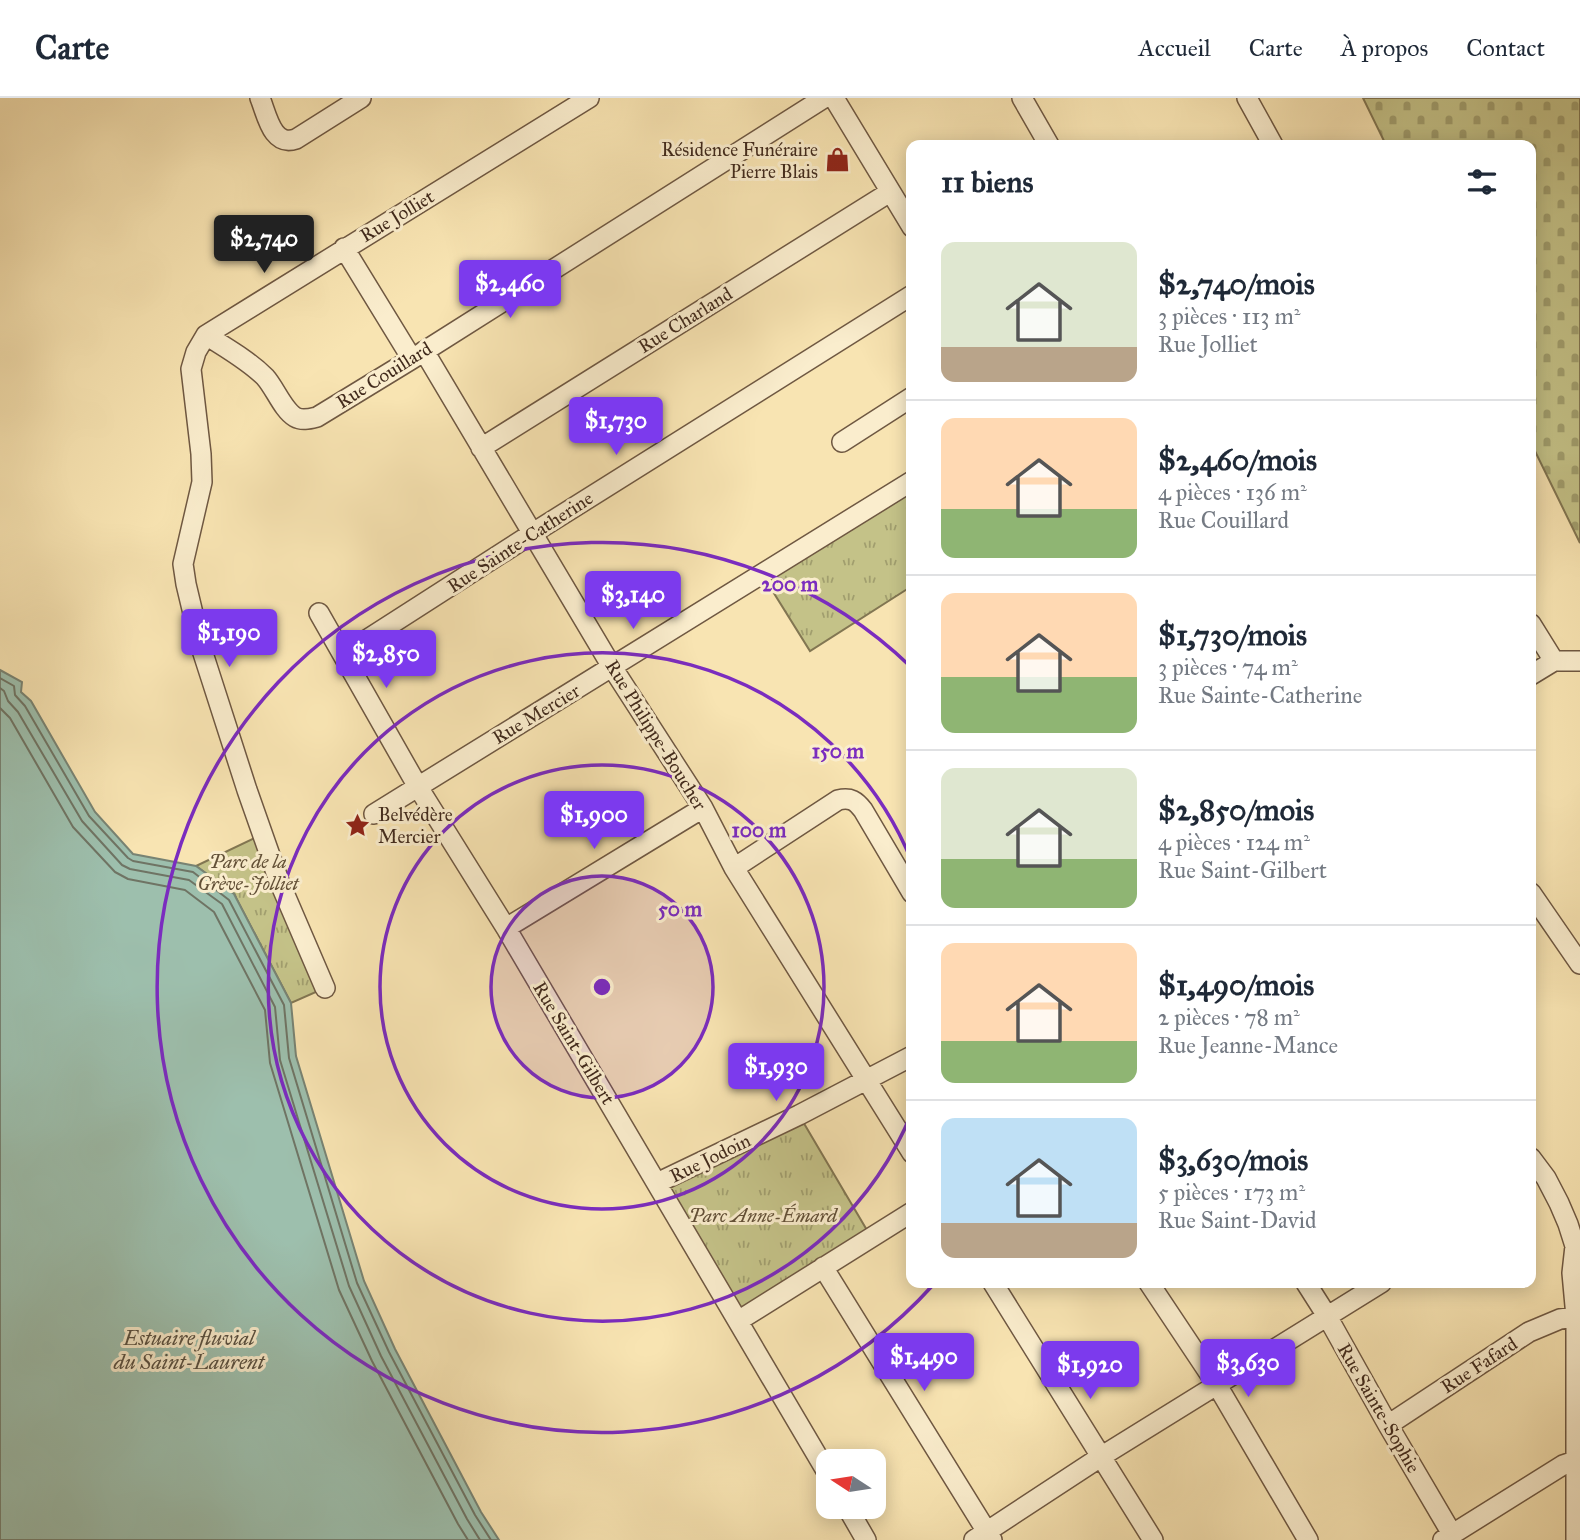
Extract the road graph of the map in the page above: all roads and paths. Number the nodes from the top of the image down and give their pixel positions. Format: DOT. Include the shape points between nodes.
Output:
graph roads {
  1 [pos="260,98"];
  2 [pos="361,98"];
  3 [pos="589,98"];
  4 [pos="824,98"];
  5 [pos="834,98"];
  6 [pos="1022,98"];
  7 [pos="1247,98"];
  8 [pos="1046,140"];
  9 [pos="1270,140"];
  10 [pos="890,192"];
  11 [pos="906,217"];
  12 [pos="344,248"];
  13 [pos="906,299"];
  14 [pos="206,335"];
  15 [pos="418,355"];
  16 [pos="906,401"];
  17 [pos="842,442"];
  18 [pos="481,448"];
  19 [pos="906,485"];
  20 [pos="533,533"];
  21 [pos="319,613"];
  22 [pos="1536,632"];
  23 [pos="343,655"];
  24 [pos="1554,661"];
  25 [pos="1580,661"];
  26 [pos="612,667"];
  27 [pos="1536,672"];
  28 [pos="418,787"];
  29 [pos="703,808"];
  30 [pos="374,814"];
  31 [pos="734,868"];
  32 [pos="906,883"];
  33 [pos="1536,900"];
  34 [pos="506,928"];
  35 [pos="1580,964"];
  36 [pos="325,988"];
  37 [pos="906,1059"];
  38 [pos="866,1079"];
  39 [pos="906,1143"];
  40 [pos="1539,1183"];
  41 [pos="657,1184"];
  42 [pos="906,1216"];
  43 [pos="1577,1247"];
  44 [pos="823,1267"];
  45 [pos="996,1288"];
  46 [pos="1152,1288"];
  47 [pos="1309,1288"];
  48 [pos="1373,1288"];
  49 [pos="1328,1316"];
  50 [pos="1576,1317"];
  51 [pos="738,1321"];
  52 [pos="1217,1385"];
  53 [pos="1388,1425"];
  54 [pos="816,1454"];
  55 [pos="1101,1456"];
  56 [pos="1576,1461"];
  57 [pos="854,1519"];
  58 [pos="984,1537"];
  59 [pos="1448,1537"];
  60 [pos="866,1540"];
  61 [pos="1153,1540"];
  62 [pos="1308,1540"];
  63 [pos="1576,1540"];
  1 -- 2 [label="street" via="273,132 283,141 296,139"];
  3 -- 12 [label="street, Rue Jolliet"];
  4 -- 15 [label="street, Rue Couillard"];
  5 -- 10 [label="street"];
  6 -- 8 [label="street"];
  7 -- 9 [label="street"];
  10 -- 11 [label="street"];
  10 -- 18 [label="street, Rue Charland"];
  12 -- 14 [label="street, Rue Jolliet"];
  12 -- 15 [label="street, Rue Philippe-Boucher"];
  13 -- 20 [label="street, Rue Sainte-Catherine"];
  14 -- 15 [label="street, Rue Couillard" via="266,378 297,419 317,417"];
  14 -- 36 [label="street" via="191,369 202,482 183,564 186,584 201,647 247,790 279,881"];
  15 -- 18 [label="street, Rue Philippe-Boucher"];
  16 -- 17 [label="street"];
  18 -- 20 [label="street, Rue Philippe-Boucher"];
  19 -- 26 [label="street, Rue Mercier"];
  20 -- 23 [label="street, Rue Sainte-Catherine"];
  20 -- 26 [label="street, Rue Philippe-Boucher"];
  21 -- 23 [label="street, Rue Saint-Gilbert"];
  22 -- 24 [label="street"];
  23 -- 28 [label="street, Rue Saint-Gilbert"];
  24 -- 25 [label="street"];
  24 -- 27 [label="street"];
  26 -- 28 [label="street, Rue Mercier"];
  26 -- 29 [label="street, Rue Philippe-Boucher"];
  28 -- 30 [label="street, Rue Mercier"];
  28 -- 34 [label="street, Rue Saint-Gilbert"];
  29 -- 31 [label="street, Rue Philippe-Boucher"];
  29 -- 34 [label="street"];
  31 -- 32 [label="street" via="846,798 863,810"];
  31 -- 38 [label="street, Rue Philippe-Boucher"];
  33 -- 35 [label="street"];
  34 -- 41 [label="street, Rue Saint-Gilbert"];
  37 -- 38 [label="street, Rue Jodoin"];
  38 -- 39 [label="street, Rue Philippe-Boucher"];
  38 -- 41 [label="street, Rue Jodoin"];
  40 -- 43 [label="street" via="1568,1224"];
  41 -- 51 [label="street, Rue Saint-Gilbert"];
  42 -- 44 [label="street"];
  43 -- 50 [label="street" via="1572,1273"];
  44 -- 51 [label="street"];
  44 -- 58 [label="street"];
  45 -- 55 [label="street"];
  46 -- 52 [label="street"];
  47 -- 49 [label="street, Rue Sainte-Sophie"];
  48 -- 49 [label="street"];
  49 -- 52 [label="street"];
  49 -- 53 [label="street, Rue Sainte-Sophie"];
  50 -- 53 [label="street, Rue Fafard" via="1530,1332"];
  50 -- 56 [label="street"];
  51 -- 54 [label="street, Rue Saint-Gilbert"];
  52 -- 55 [label="street"];
  52 -- 62 [label="street"];
  53 -- 59 [label="street, Rue Sainte-Sophie"];
  55 -- 58 [label="street"];
  55 -- 61 [label="street"];
  56 -- 59 [label="street"];
  56 -- 63 [label="street"];
  57 -- 60 [label="street"];
}
